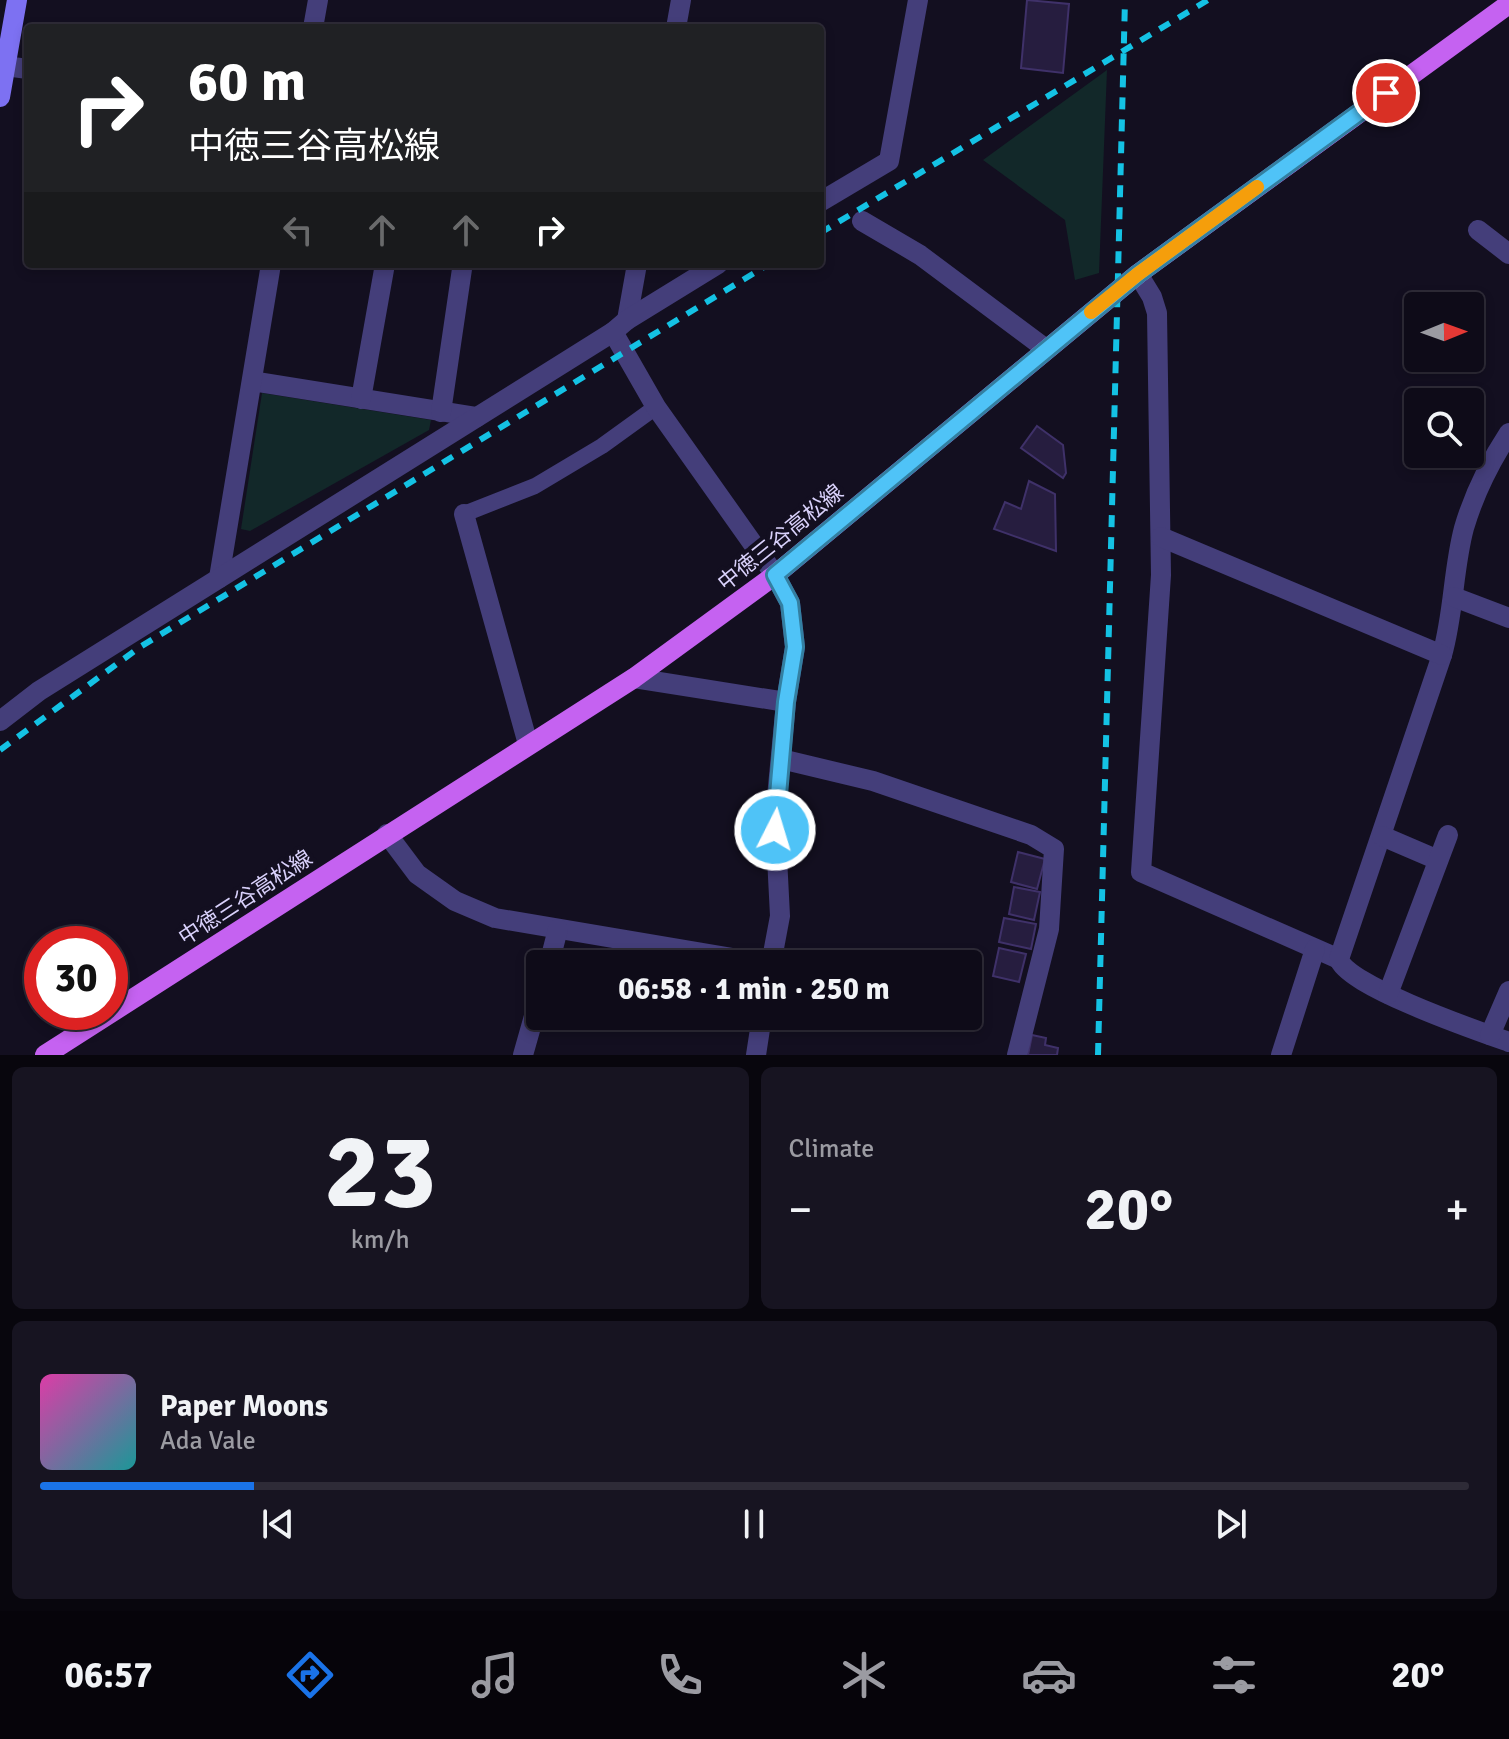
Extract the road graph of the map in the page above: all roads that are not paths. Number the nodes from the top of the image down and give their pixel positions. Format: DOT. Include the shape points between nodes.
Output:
graph roads {
  1 [pos="17,0"];
  2 [pos="318,0"];
  3 [pos="681,0"];
  4 [pos="918,0"];
  5 [pos="1509,4"];
  6 [pos="314,24"];
  7 [pos="677,24"];
  8 [pos="2,66"];
  9 [pos="24,69"];
  10 [pos="0,97"];
  11 [pos="824,200"];
  12 [pos="862,221"];
  13 [pos="1478,230"];
  14 [pos="1509,254"];
  15 [pos="270,268"];
  16 [pos="384,268"];
  17 [pos="636,268"];
  18 [pos="712,268"];
  19 [pos="462,269"];
  20 [pos="1138,274"];
  21 [pos="620,326"];
  22 [pos="1046,349"];
  23 [pos="252,381"];
  24 [pos="361,399"];
  25 [pos="656,407"];
  26 [pos="441,412"];
  27 [pos="477,417"];
  28 [pos="1509,433"];
  29 [pos="464,514"];
  30 [pos="1161,537"];
  31 [pos="775,575"];
  32 [pos="219,578"];
  33 [pos="1454,597"];
  34 [pos="1509,618"];
  35 [pos="1442,655"];
  36 [pos="634,678"];
  37 [pos="786,702"];
  38 [pos="0,721"];
  39 [pos="528,744"];
  40 [pos="781,759"];
  41 [pos="387,834"];
  42 [pos="1448,835"];
  43 [pos="1382,836"];
  44 [pos="1438,860"];
  45 [pos="558,929"];
  46 [pos="1315,949"];
  47 [pos="553,950"];
  48 [pos="685,950"];
  49 [pos="772,950"];
  50 [pos="1339,959"];
  51 [pos="1509,991"];
  52 [pos="1388,994"];
  53 [pos="530,1030"];
  54 [pos="760,1030"];
  55 [pos="1500,1039"];
  56 [pos="45,1055"];
  57 [pos="523,1055"];
  58 [pos="756,1055"];
  59 [pos="1017,1055"];
  60 [pos="1281,1055"];
  1 -- 8 [label="street"];
  2 -- 6 [label="street"];
  3 -- 7 [label="street"];
  4 -- 11 [label="street" via="889,161"];
  5 -- 20 [label="main road, 中徳三谷高松線"];
  8 -- 9 [label="street"];
  8 -- 10 [label="street"];
  12 -- 22 [label="street" via="920,255"];
  13 -- 14 [label="street"];
  15 -- 23 [label="street"];
  16 -- 24 [label="street"];
  17 -- 21 [label="street"];
  18 -- 21 [label="street"];
  19 -- 26 [label="street"];
  20 -- 22 [label="main road, 中徳三谷高松線"];
  20 -- 30 [label="street" via="1157,313"];
  21 -- 25 [label="street"];
  21 -- 27 [label="street"];
  22 -- 31 [label="main road, 中徳三谷高松線"];
  23 -- 24 [label="street"];
  23 -- 32 [label="street"];
  24 -- 26 [label="street"];
  25 -- 29 [label="lane" via="535,486"];
  25 -- 31 [label="street"];
  26 -- 27 [label="street"];
  27 -- 32 [label="street"];
  28 -- 33 [label="street" via="1487,469 1464,529"];
  29 -- 39 [label="street"];
  30 -- 35 [label="street"];
  30 -- 46 [label="street" via="1141,872"];
  31 -- 36 [label="main road, 中徳三谷高松線"];
  31 -- 37 [label="street" via="790,603 794,625"];
  32 -- 38 [label="street"];
  33 -- 34 [label="street"];
  33 -- 35 [label="street"];
  35 -- 43 [label="street"];
  36 -- 37 [label="street"];
  36 -- 39 [label="main road, 中徳三谷高松線"];
  37 -- 40 [label="street"];
  39 -- 41 [label="main road, 中徳三谷高松線"];
  40 -- 49 [label="street" via="775,818 780,916"];
  40 -- 59 [label="street" via="873,781 1031,835 1054,849 1049,929"];
  41 -- 45 [label="street" via="417,874 455,901 495,918"];
  41 -- 56 [label="main road, 中徳三谷高松線"];
  42 -- 44 [label="street"];
  43 -- 44 [label="street"];
  43 -- 50 [label="street"];
  44 -- 52 [label="street"];
  45 -- 47 [label="street"];
  45 -- 48 [label="street"];
  46 -- 50 [label="street"];
  46 -- 60 [label="street"];
  50 -- 52 [label="street" via="1350,974"];
  51 -- 55 [label="street"];
  52 -- 55 [label="street"];
  53 -- 57 [label="street"];
  54 -- 58 [label="street"];
}
